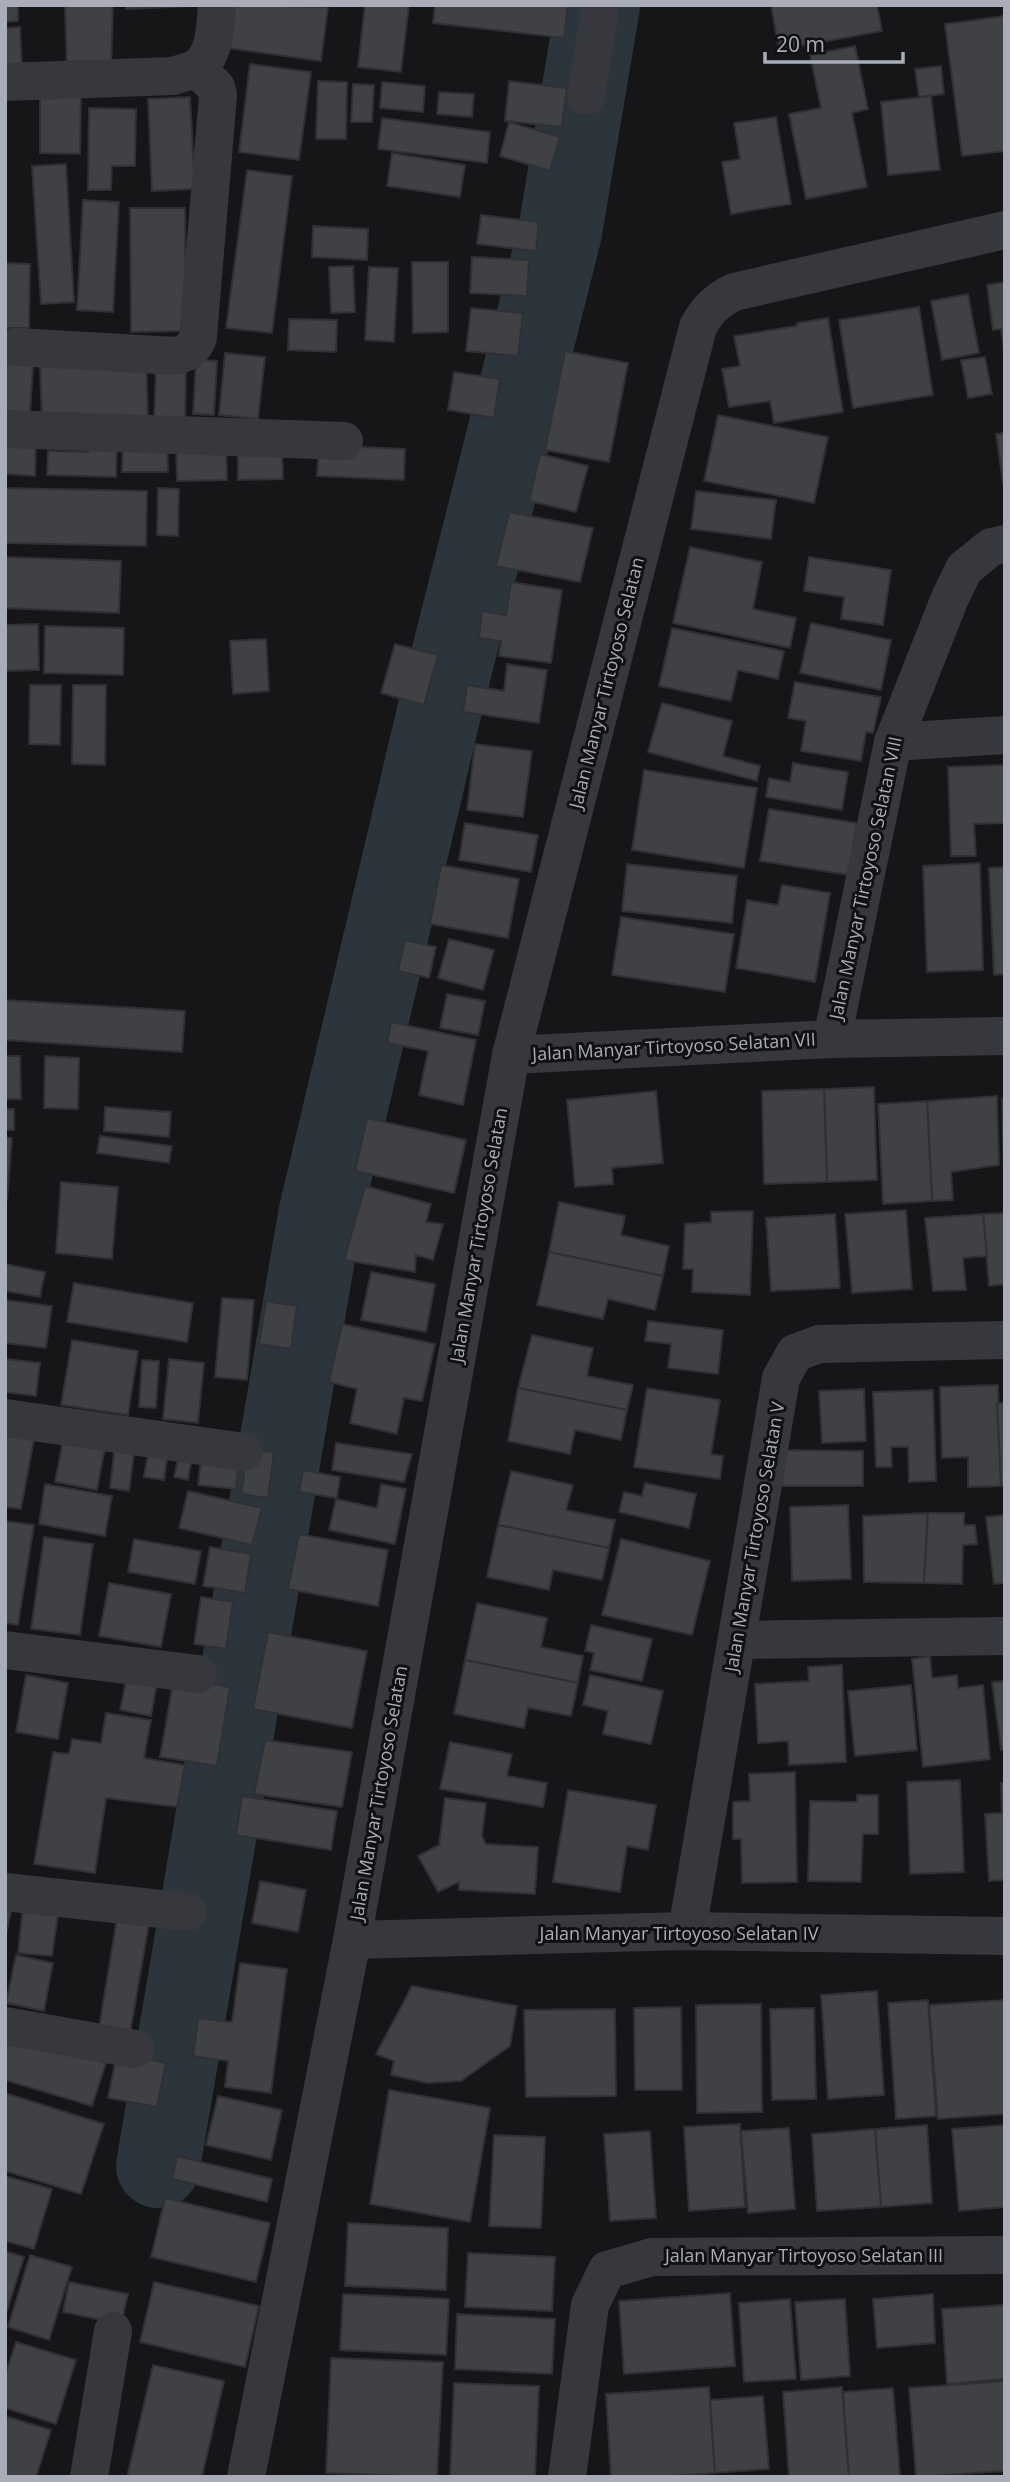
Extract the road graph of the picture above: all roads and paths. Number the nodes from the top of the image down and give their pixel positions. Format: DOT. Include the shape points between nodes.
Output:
graph roads {
  1 [pos="217,5"];
  2 [pos="601,5"];
  3 [pos="196,68"];
  4 [pos="5,82"];
  5 [pos="586,96"];
  6 [pos="1005,230"];
  7 [pos="16,347"];
  8 [pos="5,429"];
  9 [pos="344,441"];
  10 [pos="1005,544"];
  11 [pos="1005,734"];
  12 [pos="893,742"];
  13 [pos="1005,1036"];
  14 [pos="832,1038"];
  15 [pos="511,1055"];
  16 [pos="1005,1340"];
  17 [pos="5,1418"];
  18 [pos="244,1452"];
  19 [pos="1005,1636"];
  20 [pos="737,1640"];
  21 [pos="5,1650"];
  22 [pos="198,1674"];
  23 [pos="5,1892"];
  24 [pos="188,1912"];
  25 [pos="687,1931"];
  26 [pos="1005,1936"];
  27 [pos="352,1940"];
  28 [pos="5,2026"];
  29 [pos="135,2049"];
  30 [pos="1005,2255"];
  31 [pos="113,2331"];
  32 [pos="89,2477"];
  33 [pos="246,2477"];
  34 [pos="567,2477"];
  1 -- 3 [label="street" via="213,42"];
  2 -- 5 [label="street"];
  3 -- 4 [label="street" via="173,76"];
  3 -- 7 [label="street" via="216,87 218,95 195,345 187,354 175,356"];
  6 -- 15 [label="street, Jalan Manyar Tirtoyoso Selatan" via="752,287 717,301 706,312 698,327"];
  8 -- 9 [label="street"];
  10 -- 12 [label="street, Jalan Manyar Tirtoyoso Selatan VIII" via="991,547 964,569"];
  11 -- 12 [label="street"];
  12 -- 14 [label="street, Jalan Manyar Tirtoyoso Selatan VIII"];
  13 -- 14 [label="street, Jalan Manyar Tirtoyoso Selatan VII"];
  14 -- 15 [label="street, Jalan Manyar Tirtoyoso Selatan VII"];
  15 -- 27 [label="street, Jalan Manyar Tirtoyoso Selatan"];
  16 -- 20 [label="street, Jalan Manyar Tirtoyoso Selatan V" via="819,1344 795,1353 782,1378"];
  17 -- 18 [label="street"];
  19 -- 20 [label="street"];
  20 -- 25 [label="street, Jalan Manyar Tirtoyoso Selatan V"];
  21 -- 22 [label="street"];
  23 -- 24 [label="street"];
  25 -- 26 [label="street, Jalan Manyar Tirtoyoso Selatan IV"];
  25 -- 27 [label="street, Jalan Manyar Tirtoyoso Selatan IV"];
  27 -- 33 [label="street, Jalan Manyar Tirtoyoso Selatan"];
  28 -- 29 [label="street"];
  30 -- 34 [label="street, Jalan Manyar Tirtoyoso Selatan III" via="652,2257 607,2270 590,2305"];
  31 -- 32 [label="street"];
}
